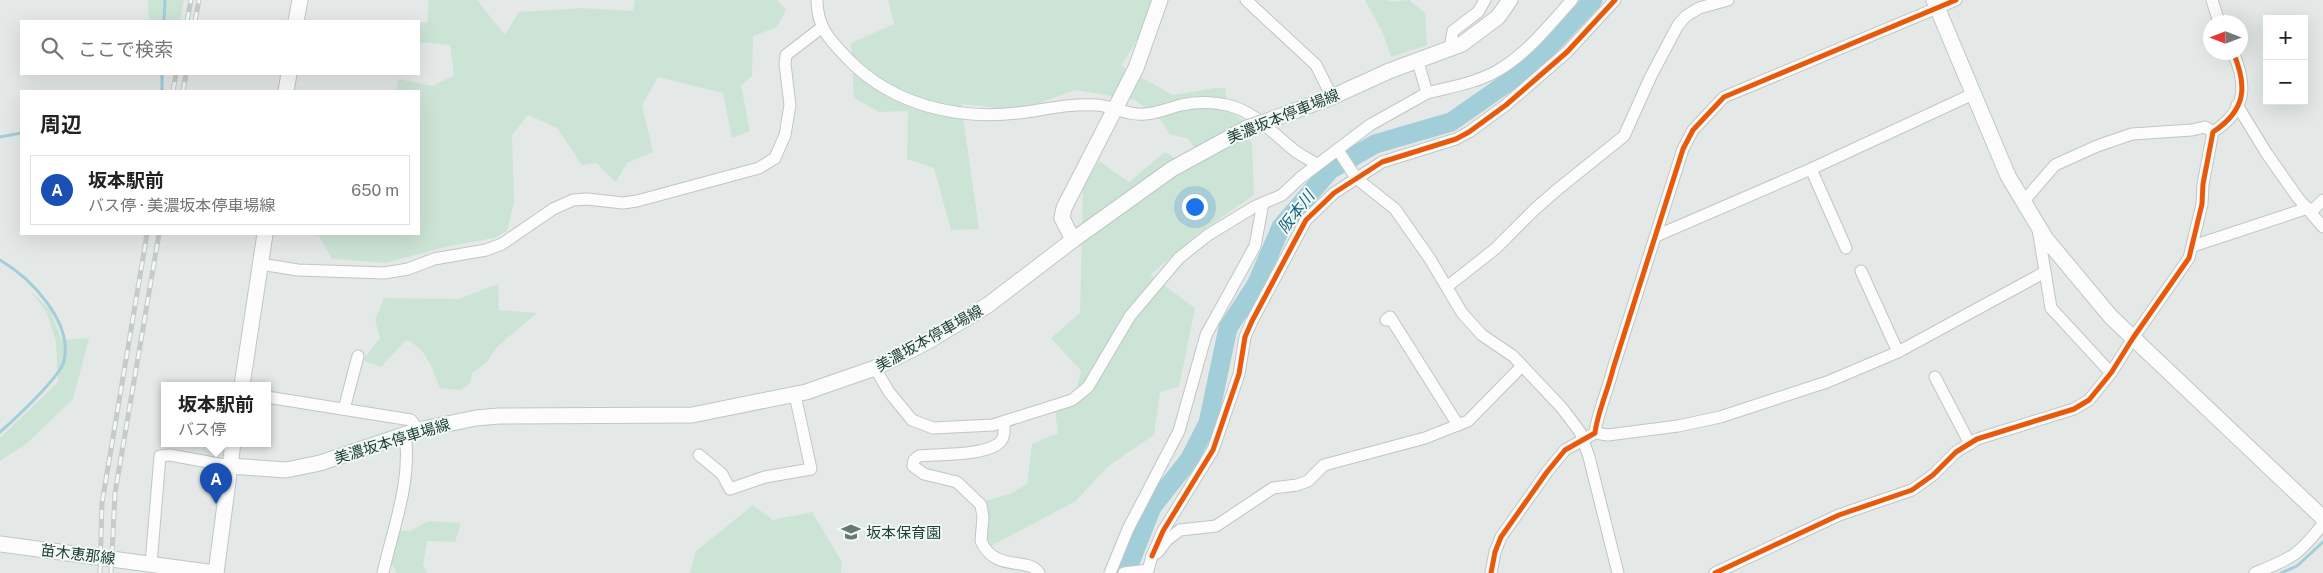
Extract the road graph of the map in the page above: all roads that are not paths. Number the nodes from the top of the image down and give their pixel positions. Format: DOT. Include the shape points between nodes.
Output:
graph roads {
  1 [pos="300,0"];
  2 [pos="818,0"];
  3 [pos="1160,0"];
  4 [pos="1246,0"];
  5 [pos="1486,0"];
  6 [pos="1510,0"];
  7 [pos="1572,0"];
  8 [pos="1615,0"];
  9 [pos="1728,0"];
  10 [pos="1956,0"];
  11 [pos="2212,0"];
  12 [pos="1936,4"];
  13 [pos="2217,15"];
  14 [pos="296,20"];
  15 [pos="821,28"];
  16 [pos="1452,48"];
  17 [pos="2236,60"];
  18 [pos="1418,62"];
  19 [pos="289,75"];
  20 [pos="286,90"];
  21 [pos="1427,93"];
  22 [pos="1973,94"];
  23 [pos="1332,97"];
  24 [pos="2237,106"];
  25 [pos="1114,110"];
  26 [pos="2213,132"];
  27 [pos="1340,153"];
  28 [pos="1317,166"];
  29 [pos="1811,169"];
  30 [pos="1354,176"];
  31 [pos="2323,200"];
  32 [pos="2023,202"];
  33 [pos="1264,203"];
  34 [pos="2309,210"];
  35 [pos="2038,227"];
  36 [pos="2323,227"];
  37 [pos="265,235"];
  38 [pos="1656,236"];
  39 [pos="1073,240"];
  40 [pos="2193,246"];
  41 [pos="1846,248"];
  42 [pos="260,264"];
  43 [pos="1861,271"];
  44 [pos="2046,272"];
  45 [pos="1448,286"];
  46 [pos="1386,320"];
  47 [pos="2133,338"];
  48 [pos="1898,352"];
  49 [pos="358,356"];
  50 [pos="1522,366"];
  51 [pos="875,368"];
  52 [pos="2111,373"];
  53 [pos="1935,377"];
  54 [pos="242,382"];
  55 [pos="796,395"];
  56 [pos="271,398"];
  57 [pos="344,409"];
  58 [pos="1004,422"];
  59 [pos="1458,425"];
  60 [pos="412,432"];
  61 [pos="1595,433"];
  62 [pos="1583,439"];
  63 [pos="1970,444"];
  64 [pos="232,447"];
  65 [pos="699,455"];
  66 [pos="230,466"];
  67 [pos="2323,518"];
  68 [pos="2323,524"];
  69 [pos="0,544"];
  70 [pos="1152,556"];
  71 [pos="151,564"];
  72 [pos="1145,571"];
  73 [pos="215,573"];
  74 [pos="383,573"];
  75 [pos="1039,573"];
  76 [pos="1110,573"];
  77 [pos="1124,573"];
  78 [pos="1491,573"];
  79 [pos="1618,573"];
  80 [pos="1715,573"];
  81 [pos="2255,573"];
  1 -- 14 [label="main road"];
  2 -- 15 [label="street"];
  3 -- 25 [label="main road" via="1143,53"];
  4 -- 23 [label="street" via="1316,65"];
  5 -- 16 [label="street" via="1478,12 1453,31"];
  6 -- 16 [label="main road, 美濃坂本停車場線" via="1498,17"];
  7 -- 21 [label="street" via="1521,54 1496,71"];
  8 -- 30 [label="street" via="1567,52 1469,132 1382,162"];
  9 -- 45 [label="street" via="1699,8 1678,25 1624,136 1558,188 1495,249"];
  10 -- 12 [label="street"];
  11 -- 13 [label="street"];
  12 -- 22 [label="main road"];
  12 -- 38 [label="street" via="1724,97 1698,125 1682,149"];
  15 -- 25 [label="street" via="863,74 879,85 941,110 966,115 993,115 1098,105"];
  15 -- 42 [label="street" via="786,55 790,105 785,135 775,158 759,168 637,201 573,200 494,247 434,259 408,269 384,273 298,270"];
  16 -- 18 [label="main road, 美濃坂本停車場線"];
  17 -- 24 [label="street" via="2243,79"];
  18 -- 21 [label="street"];
  18 -- 23 [label="main road, 美濃坂本停車場線" via="1389,71"];
  19 -- 20 [label="main road"];
  21 -- 27 [label="street" via="1370,125"];
  22 -- 29 [label="street"];
  22 -- 32 [label="main road" via="2008,176"];
  23 -- 39 [label="main road, 美濃坂本停車場線, bridge" via="1248,128 1172,169"];
  24 -- 26 [label="street" via="2231,118"];
  24 -- 34 [label="street" via="2267,154"];
  25 -- 28 [label="street" via="1143,115 1194,104 1228,105 1253,117"];
  25 -- 39 [label="main road" via="1062,213 1065,227"];
  26 -- 32 [label="street" via="2205,127 2132,134 2096,146 2055,165"];
  26 -- 40 [label="street"];
  27 -- 28 [label="street"];
  27 -- 30 [label="street"];
  28 -- 33 [label="street" via="1282,195"];
  29 -- 38 [label="street"];
  29 -- 41 [label="street"];
  30 -- 45 [label="street" via="1395,209"];
  30 -- 70 [label="street" via="1320,206 1297,235 1245,337 1239,374 1213,450"];
  31 -- 34 [label="street"];
  32 -- 35 [label="main road"];
  33 -- 58 [label="street" via="1208,235 1179,258 1130,316 1093,379 1080,394 1072,400"];
  33 -- 76 [label="street" via="1255,246 1206,335 1179,431 1128,529"];
  34 -- 36 [label="street"];
  34 -- 40 [label="street"];
  35 -- 44 [label="street"];
  35 -- 47 [label="main road" via="2085,289"];
  37 -- 42 [label="main road"];
  38 -- 61 [label="street"];
  39 -- 51 [label="main road, 美濃坂本停車場線" via="988,305 927,342"];
  40 -- 47 [label="street" via="2189,258"];
  42 -- 54 [label="main road"];
  43 -- 48 [label="street"];
  44 -- 48 [label="street"];
  44 -- 52 [label="street" via="2051,308"];
  45 -- 50 [label="street" via="1462,313 1482,335"];
  46 -- 59 [label="street" via="1390,317"];
  47 -- 52 [label="street"];
  47 -- 67 [label="main road"];
  48 -- 61 [label="street" via="1827,382 1720,417 1608,435"];
  49 -- 57 [label="street"];
  50 -- 59 [label="street" via="1468,421"];
  50 -- 62 [label="street" via="1562,408"];
  51 -- 55 [label="main road, 美濃坂本停車場線"];
  51 -- 58 [label="street" via="889,392 912,420 932,428"];
  52 -- 63 [label="street" via="2089,400 2074,409 1977,439"];
  53 -- 63 [label="street"];
  55 -- 60 [label="main road, 美濃坂本停車場線" via="692,415 499,416"];
  55 -- 65 [label="street" via="811,469 765,477 730,489 722,474"];
  56 -- 57 [label="street"];
  57 -- 60 [label="street" via="411,420"];
  58 -- 75 [label="street" via="1005,434 990,448 919,456 913,466 924,474 957,482 981,505 981,541 993,558 1002,563 1031,566"];
  59 -- 70 [label="street" via="1425,438 1324,464 1308,481 1272,488 1216,526 1180,530"];
  60 -- 66 [label="main road, 美濃坂本停車場線" via="320,463 286,470"];
  60 -- 74 [label="street" via="406,476"];
  61 -- 62 [label="street"];
  62 -- 78 [label="street" via="1566,450 1516,514 1501,537"];
  62 -- 79 [label="street"];
  63 -- 80 [label="street" via="1912,490 1839,515"];
  64 -- 66 [label="main road"];
  66 -- 71 [label="street" via="160,456"];
  66 -- 73 [label="main road"];
  68 -- 81 [label="street" via="2308,545 2294,556"];
  69 -- 71 [label="main road, 苗木恵那線"];
  70 -- 72 [label="street"];
  71 -- 73 [label="main road, 苗木恵那線"];
  72 -- 77 [label="street"];
}
